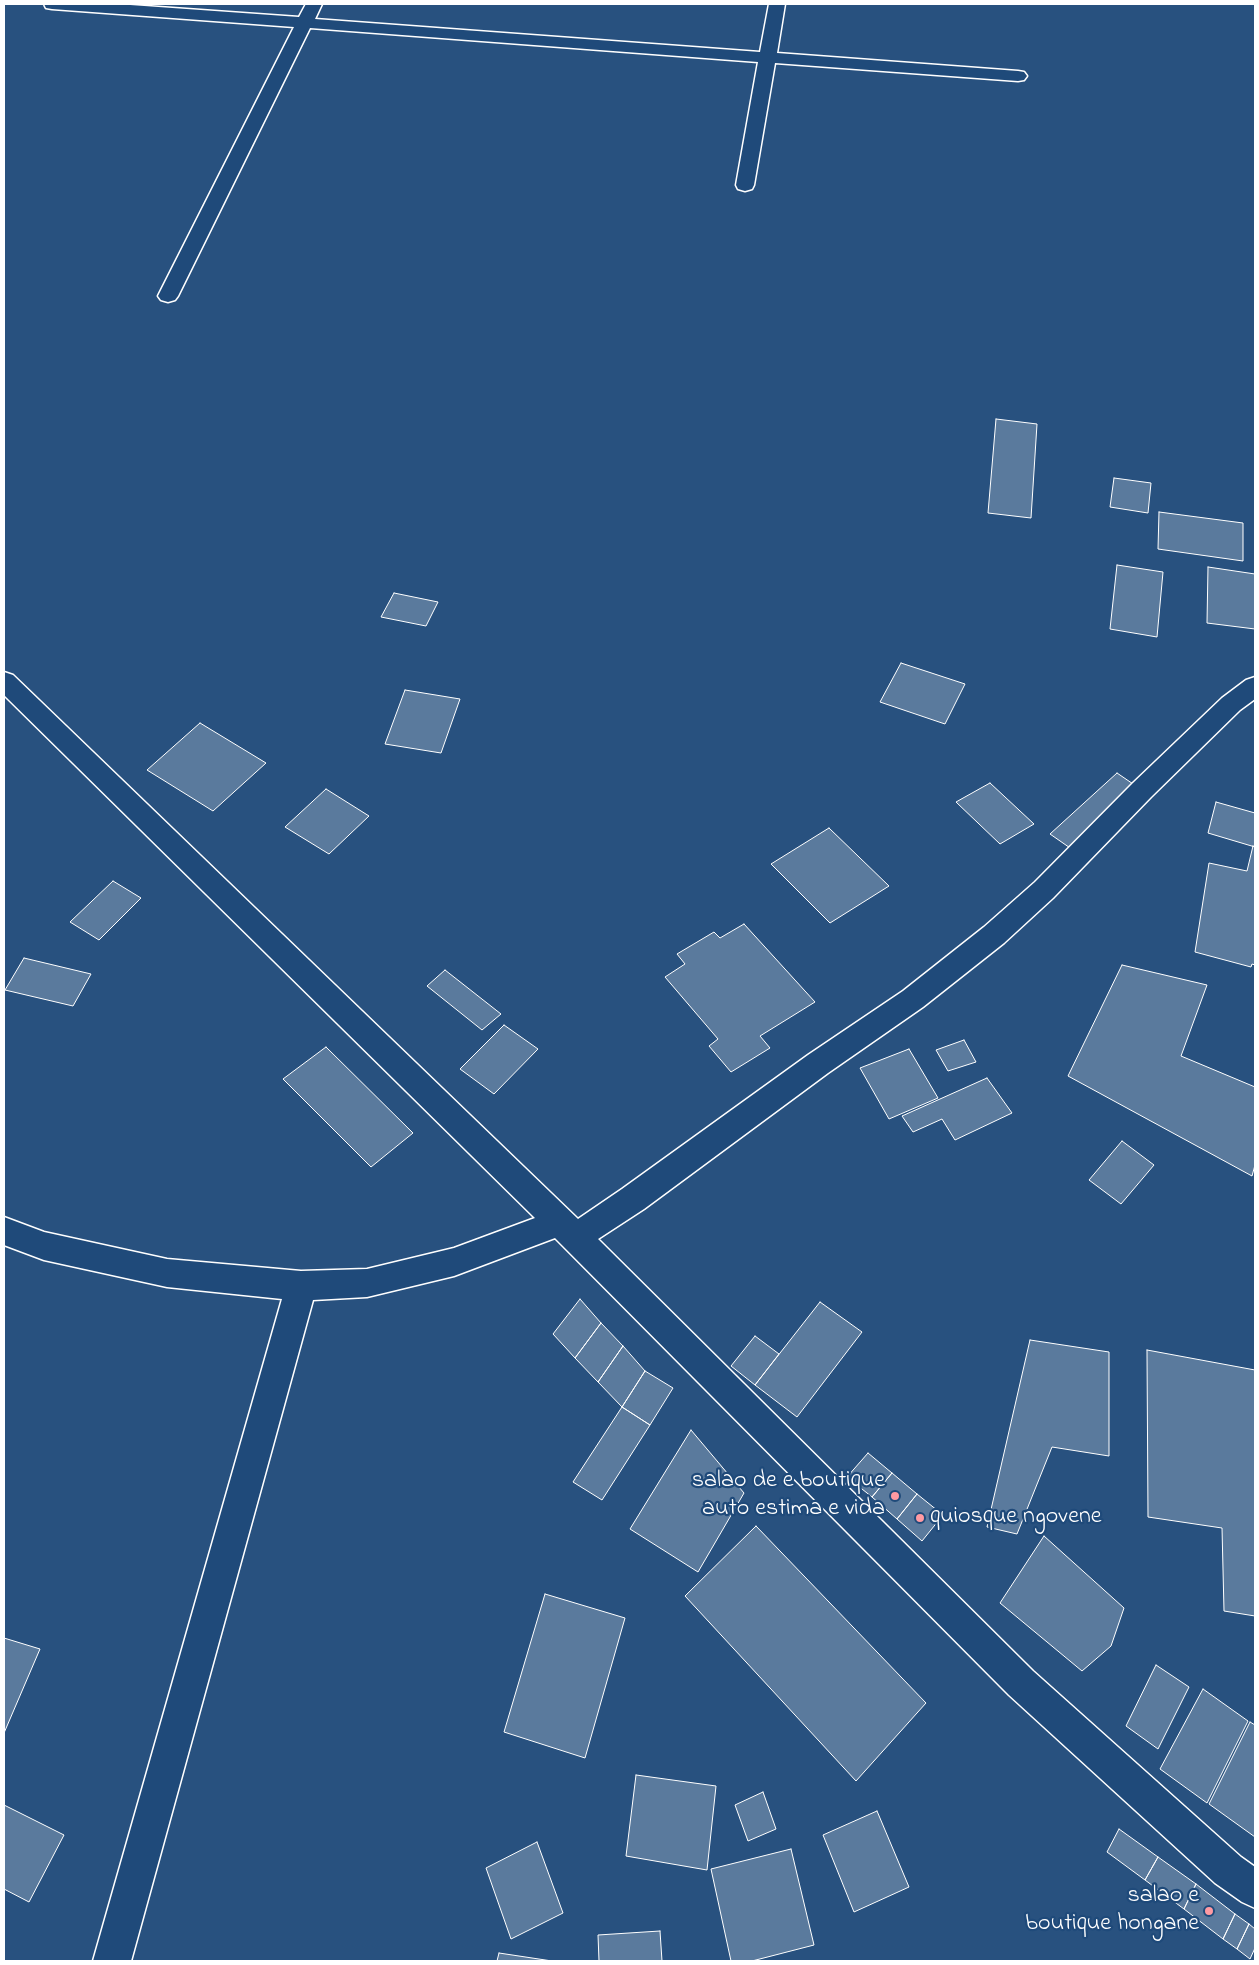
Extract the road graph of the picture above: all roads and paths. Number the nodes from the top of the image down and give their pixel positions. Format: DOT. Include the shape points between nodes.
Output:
graph roads {
  1 [pos="52,4"];
  2 [pos="314,4"];
  3 [pos="777,4"];
  4 [pos="304,23"];
  5 [pos="768,56"];
  6 [pos="1018,76"];
  7 [pos="745,185"];
  8 [pos="168,296"];
  9 [pos="4,681"];
  10 [pos="1255,686"];
  11 [pos="568,1229"];
  12 [pos="4,1231"];
  13 [pos="301,1286"];
  14 [pos="1255,1889"];
  15 [pos="112,1961"];
  1 -- 4 [label="street"];
  2 -- 4 [label="street"];
  3 -- 5 [label="street"];
  4 -- 5 [label="street"];
  4 -- 8 [label="street"];
  5 -- 6 [label="street"];
  5 -- 7 [label="street"];
  9 -- 11 [label="street"];
  10 -- 11 [label="street" via="1231,704 1044,890 994,935 913,999 633,1199"];
  11 -- 13 [label="street" via="367,1283"];
  11 -- 14 [label="street" via="1021,1683 1228,1870"];
  12 -- 13 [label="street" via="44,1246 167,1273"];
  13 -- 15 [label="street"];
}
